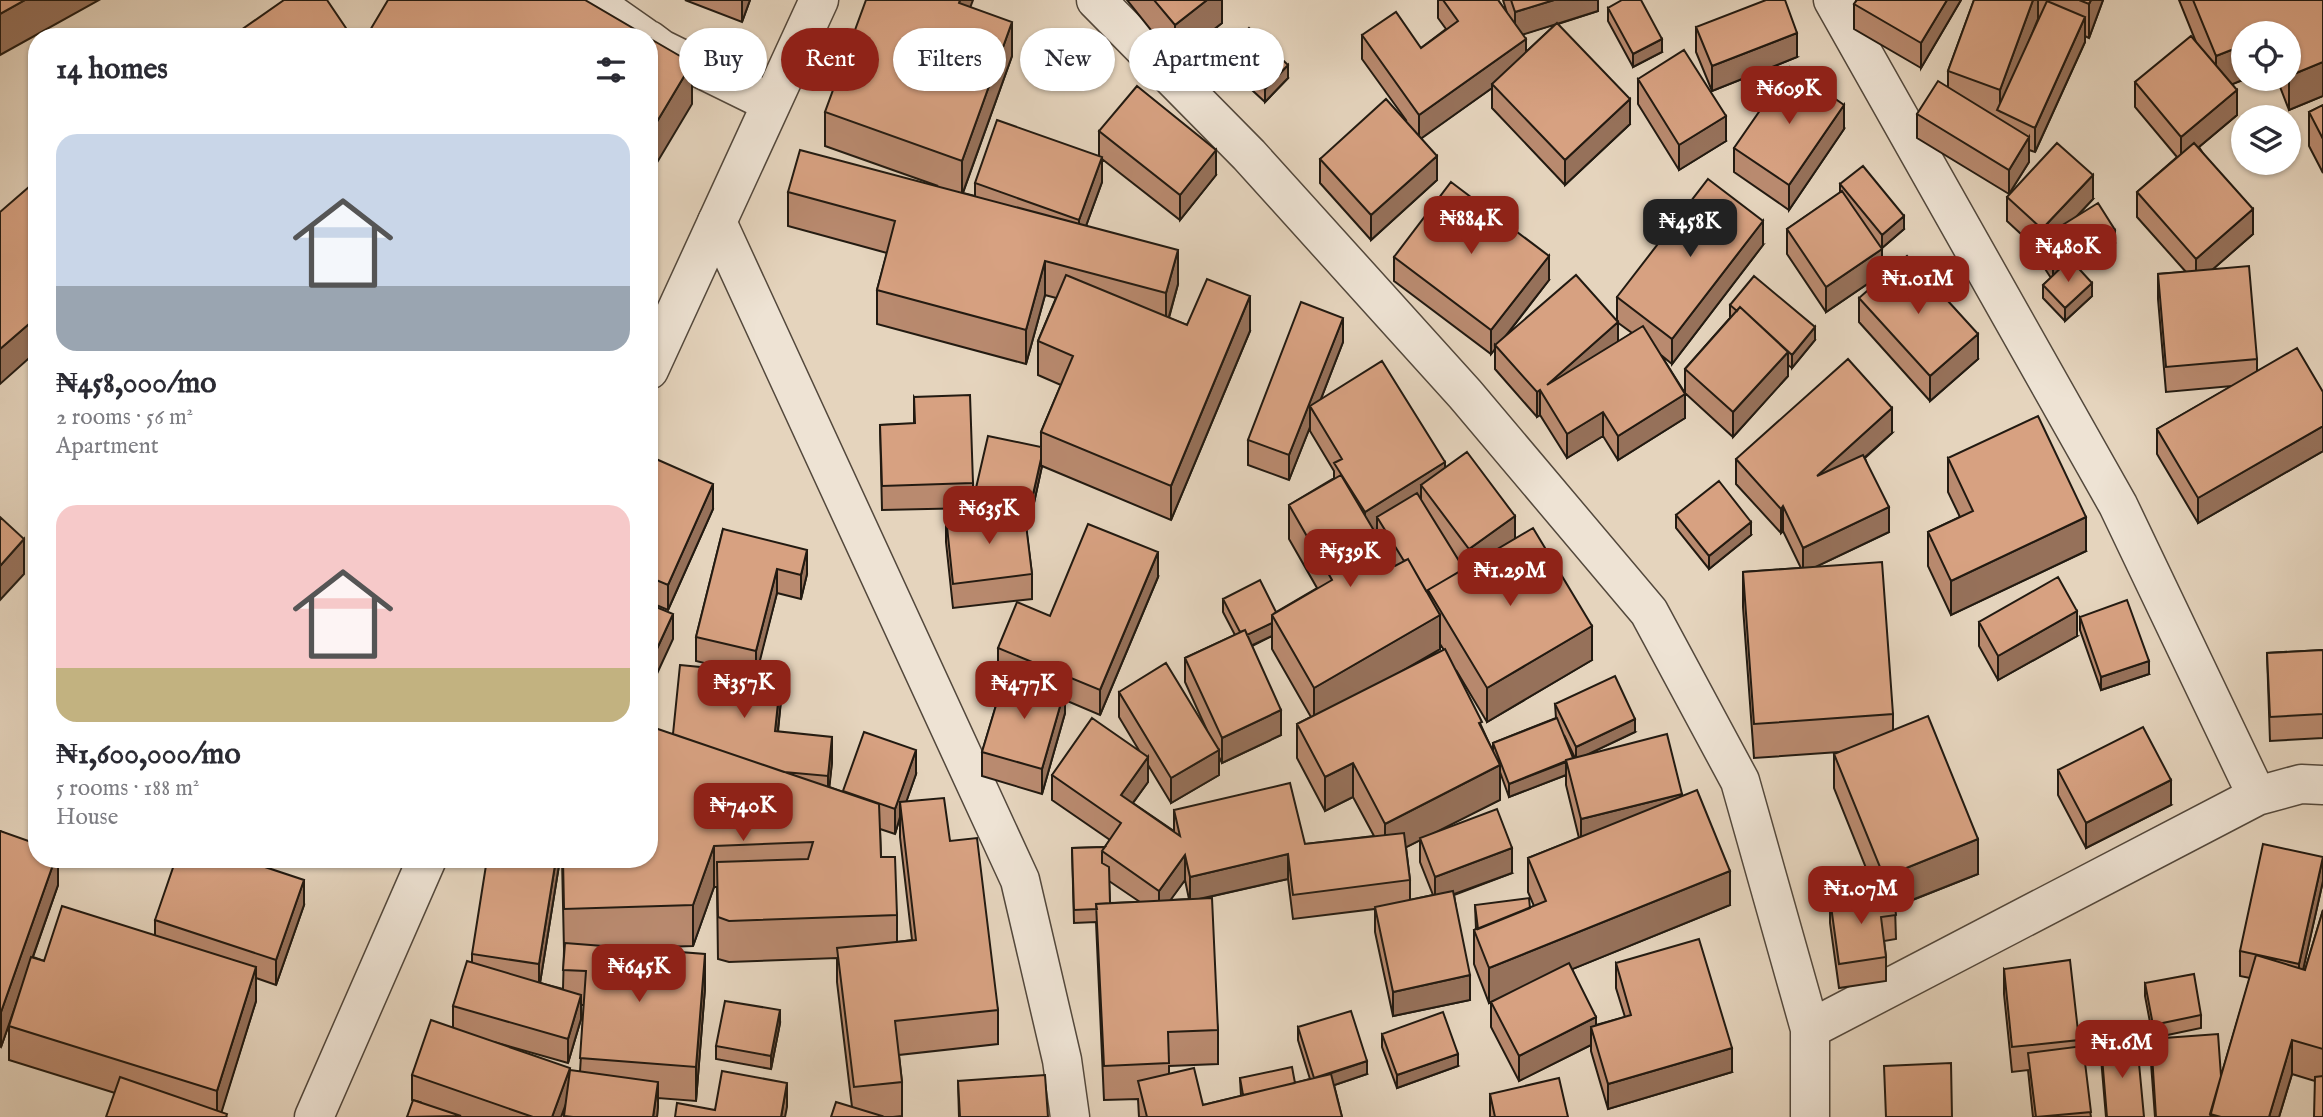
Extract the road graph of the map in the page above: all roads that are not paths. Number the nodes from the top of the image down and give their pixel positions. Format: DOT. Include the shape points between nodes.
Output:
graph roads {
  1 [pos="591,0"];
  2 [pos="818,0"];
  3 [pos="1096,0"];
  4 [pos="1833,0"];
  5 [pos="631,28"];
  6 [pos="658,47"];
  7 [pos="771,103"];
  8 [pos="717,222"];
  9 [pos="658,350"];
  10 [pos="2323,785"];
  11 [pos="2257,796"];
  12 [pos="423,868"];
  13 [pos="1810,1029"];
  14 [pos="314,1117"];
  15 [pos="1070,1117"];
  16 [pos="1810,1117"];
  1 -- 5 [label="street"];
  2 -- 7 [label="street"];
  3 -- 13 [label="street" via="1250,155 1465,394 1649,612 1740,781"];
  4 -- 11 [label="street" via="2118,505"];
  6 -- 7 [label="street"];
  7 -- 8 [label="street"];
  8 -- 9 [label="street"];
  8 -- 15 [label="street" via="1020,880 1062,1060"];
  10 -- 11 [label="street" via="2301,784"];
  11 -- 13 [label="street"];
  12 -- 14 [label="street"];
  13 -- 16 [label="street"];
}
